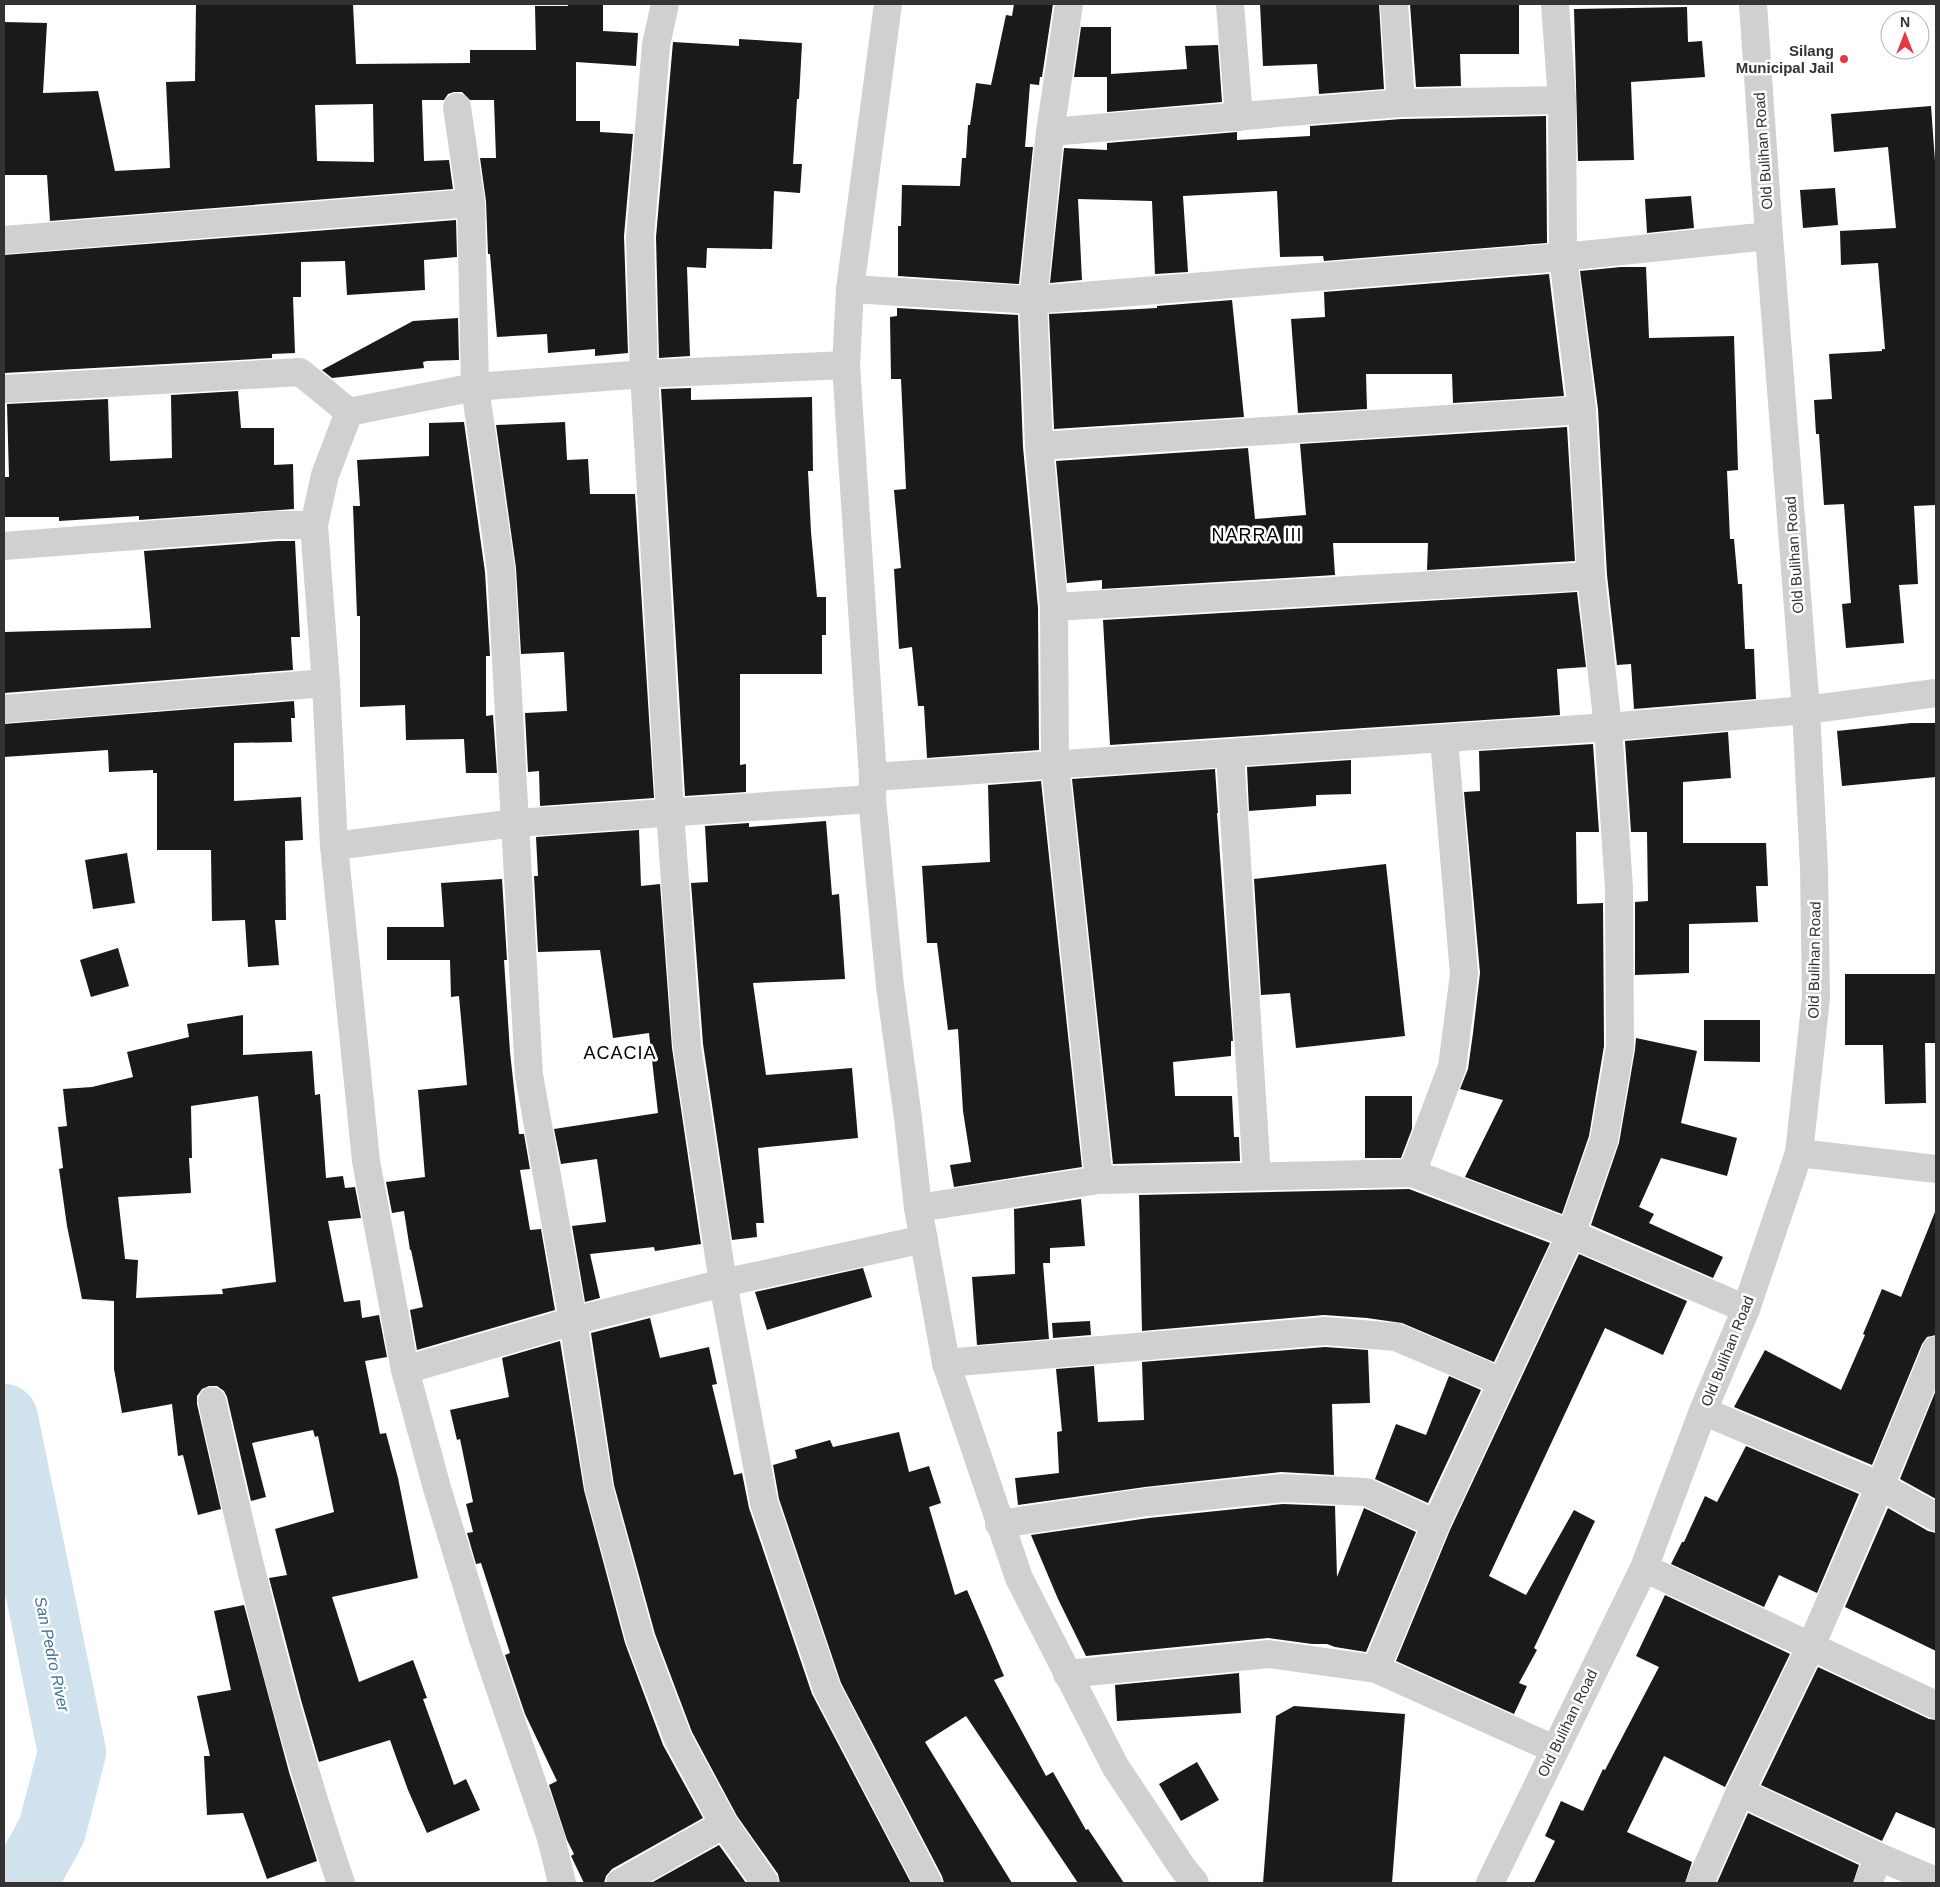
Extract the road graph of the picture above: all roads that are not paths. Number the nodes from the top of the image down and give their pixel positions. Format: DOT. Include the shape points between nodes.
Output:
graph roads {
  1 [pos="665,4"];
  2 [pos="888,4"];
  3 [pos="1069,4"];
  4 [pos="1230,4"];
  5 [pos="1394,4"];
  6 [pos="1555,4"];
  7 [pos="1753,4"];
  8 [pos="1562,100"];
  9 [pos="1400,103"];
  10 [pos="457,107"];
  11 [pos="1239,117"];
  12 [pos="1050,132"];
  13 [pos="471,203"];
  14 [pos="1769,236"];
  15 [pos="4,240"];
  16 [pos="1563,257"];
  17 [pos="850,289"];
  18 [pos="1033,300"];
  19 [pos="846,365"];
  20 [pos="644,374"];
  21 [pos="475,387"];
  22 [pos="4,389"];
  23 [pos="1582,410"];
  24 [pos="349,412"];
  25 [pos="1039,446"];
  26 [pos="314,525"];
  27 [pos="4,546"];
  28 [pos="1591,576"];
  29 [pos="1054,607"];
  30 [pos="326,683"];
  31 [pos="1936,693"];
  32 [pos="4,709"];
  33 [pos="1806,710"];
  34 [pos="1608,727"];
  35 [pos="1444,739"];
  36 [pos="1230,753"];
  37 [pos="1054,765"];
  38 [pos="872,788"];
  39 [pos="670,812"];
  40 [pos="515,824"];
  41 [pos="334,846"];
  42 [pos="1799,1153"];
  43 [pos="1936,1169"];
  44 [pos="1412,1173"];
  45 [pos="1257,1176"];
  46 [pos="1099,1180"];
  47 [pos="918,1208"];
  48 [pos="1571,1234"];
  49 [pos="924,1238"];
  50 [pos="723,1283"];
  51 [pos="1746,1309"];
  52 [pos="573,1320"];
  53 [pos="1936,1350"];
  54 [pos="946,1363"];
  55 [pos="405,1370"];
  56 [pos="1502,1382"];
  57 [pos="212,1401"];
  58 [pos="1703,1411"];
  59 [pos="1880,1486"];
  60 [pos="1936,1517"];
  61 [pos="999,1524"];
  62 [pos="1436,1524"];
  63 [pos="1644,1568"];
  64 [pos="1811,1646"];
  65 [pos="1376,1669"];
  66 [pos="1067,1674"];
  67 [pos="1936,1705"];
  68 [pos="1554,1749"];
  69 [pos="1740,1792"];
  70 [pos="724,1824"];
  71 [pos="1879,1857"];
  72 [pos="1936,1881"];
  73 [pos="341,1883"];
  74 [pos="562,1883"];
  75 [pos="620,1883"];
  76 [pos="765,1883"];
  77 [pos="928,1883"];
  78 [pos="1195,1883"];
  79 [pos="1490,1883"];
  80 [pos="1700,1883"];
  81 [pos="1868,1883"];
  1 -- 20 [label="street" via="656,45 640,237"];
  2 -- 17 [label="street"];
  3 -- 12 [label="street"];
  4 -- 11 [label="street"];
  5 -- 9 [label="street"];
  6 -- 8 [label="street"];
  7 -- 14 [label="street, Old Bulihan Road"];
  8 -- 9 [label="street"];
  8 -- 16 [label="street"];
  9 -- 11 [label="street"];
  10 -- 13 [label="street"];
  11 -- 12 [label="street"];
  12 -- 18 [label="street"];
  13 -- 15 [label="street"];
  13 -- 21 [label="street"];
  14 -- 16 [label="street"];
  14 -- 33 [label="street, Old Bulihan Road"];
  16 -- 18 [label="street"];
  16 -- 23 [label="street"];
  17 -- 18 [label="street"];
  17 -- 19 [label="street"];
  18 -- 25 [label="street"];
  19 -- 20 [label="street"];
  19 -- 38 [label="street"];
  20 -- 21 [label="street"];
  20 -- 39 [label="street"];
  21 -- 24 [label="street"];
  21 -- 40 [label="street" via="501,570"];
  22 -- 24 [label="street" via="300,372"];
  23 -- 25 [label="street"];
  23 -- 28 [label="street"];
  24 -- 26 [label="street" via="325,475"];
  25 -- 29 [label="street"];
  26 -- 27 [label="street" via="277,525"];
  26 -- 30 [label="street"];
  28 -- 29 [label="street"];
  28 -- 34 [label="street"];
  29 -- 37 [label="street"];
  30 -- 32 [label="street"];
  30 -- 41 [label="street"];
  31 -- 33 [label="street"];
  33 -- 34 [label="street"];
  33 -- 42 [label="street, Old Bulihan Road" via="1814,868 1816,998"];
  34 -- 35 [label="street"];
  34 -- 48 [label="street" via="1619,888 1620,1046 1604,1140"];
  35 -- 36 [label="street"];
  35 -- 44 [label="street" via="1464,974 1452,1067"];
  36 -- 37 [label="street"];
  36 -- 45 [label="street"];
  37 -- 38 [label="street"];
  37 -- 46 [label="street"];
  38 -- 39 [label="street"];
  38 -- 47 [label="street" via="890,986"];
  39 -- 40 [label="street"];
  39 -- 50 [label="street" via="687,1046"];
  40 -- 41 [label="street"];
  40 -- 52 [label="street" via="529,1075"];
  41 -- 55 [label="street" via="366,1162"];
  42 -- 43 [label="street"];
  42 -- 51 [label="street, Old Bulihan Road"];
  44 -- 45 [label="street"];
  44 -- 48 [label="street"];
  45 -- 46 [label="street"];
  46 -- 47 [label="street"];
  47 -- 49 [label="street"];
  48 -- 51 [label="street"];
  48 -- 56 [label="street"];
  49 -- 50 [label="street"];
  49 -- 54 [label="street"];
  50 -- 52 [label="street"];
  50 -- 77 [label="street" via="764,1502 827,1689"];
  51 -- 58 [label="street, Old Bulihan Road"];
  52 -- 55 [label="street"];
  52 -- 70 [label="street" via="599,1488 640,1639 678,1739"];
  53 -- 59 [label="street"];
  54 -- 56 [label="street" via="1325,1331 1396,1337"];
  54 -- 61 [label="street"];
  55 -- 74 [label="street" via="436,1488 551,1838"];
  56 -- 62 [label="street"];
  57 -- 73 [label="street" via="240,1529 312,1800"];
  58 -- 59 [label="street"];
  58 -- 63 [label="street, Old Bulihan Road"];
  59 -- 60 [label="street"];
  59 -- 64 [label="street"];
  61 -- 62 [label="street" via="1147,1502 1283,1488 1366,1492"];
  61 -- 66 [label="street" via="1019,1578"];
  62 -- 65 [label="street"];
  63 -- 64 [label="street"];
  63 -- 68 [label="street, Old Bulihan Road"];
  64 -- 67 [label="street"];
  64 -- 69 [label="street"];
  65 -- 66 [label="street" via="1269,1654"];
  65 -- 68 [label="street"];
  66 -- 78 [label="street" via="1114,1766"];
  68 -- 79 [label="street, Old Bulihan Road"];
  69 -- 71 [label="street"];
  69 -- 80 [label="street"];
  70 -- 75 [label="street"];
  70 -- 76 [label="street"];
  71 -- 72 [label="street"];
  71 -- 81 [label="street"];
}
